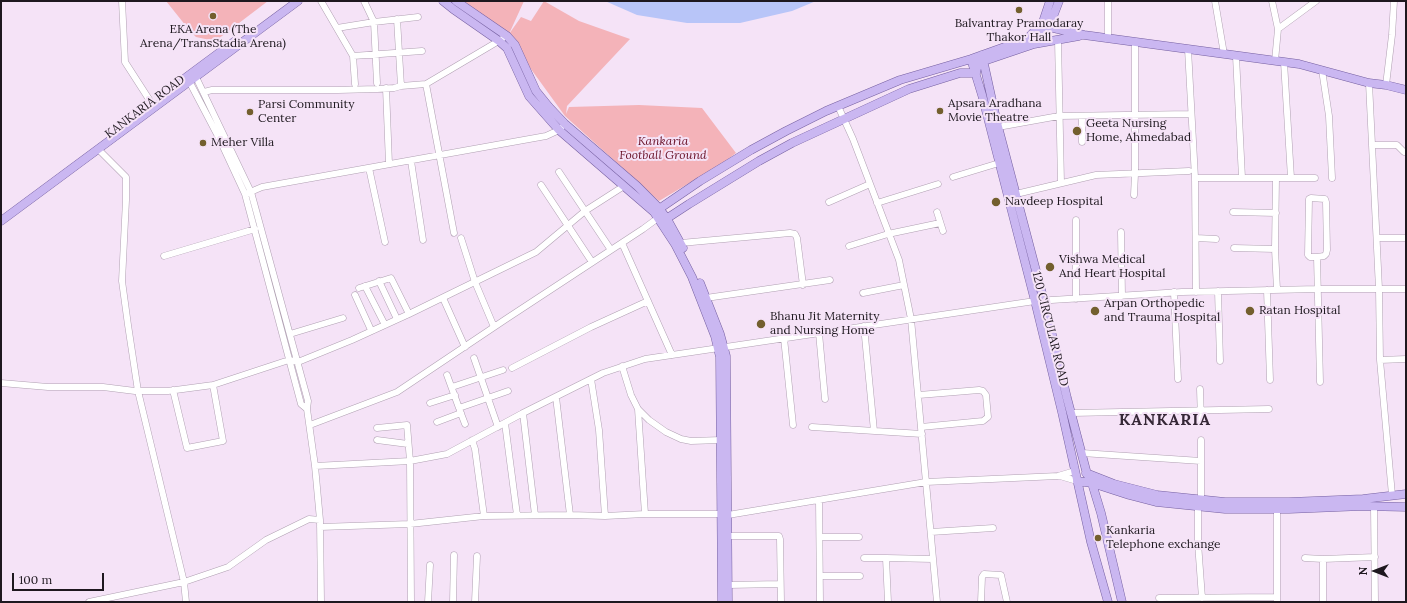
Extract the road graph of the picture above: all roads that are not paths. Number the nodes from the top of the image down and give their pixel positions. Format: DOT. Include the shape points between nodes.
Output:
graph roads {
  1 [pos="122,1"];
  2 [pos="289,1"];
  3 [pos="298,1"];
  4 [pos="321,1"];
  5 [pos="364,1"];
  6 [pos="443,1"];
  7 [pos="456,1"];
  8 [pos="1050,1"];
  9 [pos="1059,1"];
  10 [pos="1108,1"];
  11 [pos="1215,1"];
  12 [pos="1272,1"];
  13 [pos="1316,1"];
  14 [pos="1394,1"];
  15 [pos="418,17"];
  16 [pos="397,19"];
  17 [pos="374,22"];
  18 [pos="1046,24"];
  19 [pos="337,28"];
  20 [pos="1278,29"];
  21 [pos="1084,35"];
  22 [pos="507,36"];
  23 [pos="1108,38"];
  24 [pos="499,40"];
  25 [pos="1058,40"];
  26 [pos="1134,42"];
  27 [pos="1034,44"];
  28 [pos="1188,49"];
  29 [pos="422,51"];
  30 [pos="399,52"];
  31 [pos="375,54"];
  32 [pos="1224,54"];
  33 [pos="353,56"];
  34 [pos="1236,56"];
  35 [pos="983,58"];
  36 [pos="971,59"];
  37 [pos="1275,61"];
  38 [pos="1284,62"];
  39 [pos="1322,70"];
  40 [pos="976,73"];
  41 [pos="191,77"];
  42 [pos="377,83"];
  43 [pos="1369,83"];
  44 [pos="355,84"];
  45 [pos="426,84"];
  46 [pos="1386,85"];
  47 [pos="401,86"];
  48 [pos="386,88"];
  49 [pos="1406,90"];
  50 [pos="204,92"];
  51 [pos="152,105"];
  52 [pos="838,106"];
  53 [pos="1191,114"];
  54 [pos="1059,116"];
  55 [pos="1082,116"];
  56 [pos="1136,116"];
  57 [pos="844,118"];
  58 [pos="562,127"];
  59 [pos="998,127"];
  60 [pos="1082,142"];
  61 [pos="1372,145"];
  62 [pos="98,149"];
  63 [pos="1406,152"];
  64 [pos="440,155"];
  65 [pos="411,161"];
  66 [pos="999,163"];
  67 [pos="389,164"];
  68 [pos="369,168"];
  69 [pos="1189,171"];
  70 [pos="559,172"];
  71 [pos="1136,174"];
  72 [pos="953,177"];
  73 [pos="1195,178"];
  74 [pos="1242,178"];
  75 [pos="1276,178"];
  76 [pos="1290,178"];
  77 [pos="1315,178"];
  78 [pos="1332,178"];
  79 [pos="1061,183"];
  80 [pos="870,184"];
  81 [pos="938,184"];
  82 [pos="542,185"];
  83 [pos="624,186"];
  84 [pos="248,193"];
  85 [pos="1016,194"];
  86 [pos="1134,195"];
  87 [pos="829,202"];
  88 [pos="877,203"];
  89 [pos="585,211"];
  90 [pos="938,212"];
  91 [pos="1233,212"];
  92 [pos="1276,213"];
  93 [pos="1,214"];
  94 [pos="660,216"];
  95 [pos="1076,220"];
  96 [pos="1,221"];
  97 [pos="940,223"];
  98 [pos="568,226"];
  99 [pos="255,229"];
  100 [pos="943,231"];
  101 [pos="1121,232"];
  102 [pos="454,233"];
  103 [pos="888,234"];
  104 [pos="461,238"];
  105 [pos="1196,238"];
  106 [pos="1377,238"];
  107 [pos="1406,238"];
  108 [pos="1216,239"];
  109 [pos="424,240"];
  110 [pos="385,242"];
  111 [pos="622,243"];
  112 [pos="681,243"];
  113 [pos="849,246"];
  114 [pos="1234,248"];
  115 [pos="1275,249"];
  116 [pos="611,250"];
  117 [pos="164,256"];
  118 [pos="1317,257"];
  119 [pos="592,262"];
  120 [pos="830,280"];
  121 [pos="379,281"];
  122 [pos="475,282"];
  123 [pos="803,285"];
  124 [pos="904,285"];
  125 [pos="1318,289"];
  126 [pos="1379,289"];
  127 [pos="1406,289"];
  128 [pos="1267,290"];
  129 [pos="1277,290"];
  130 [pos="1218,291"];
  131 [pos="1174,292"];
  132 [pos="1196,292"];
  133 [pos="863,293"];
  134 [pos="355,295"];
  135 [pos="1122,296"];
  136 [pos="443,298"];
  137 [pos="706,298"];
  138 [pos="1076,299"];
  139 [pos="648,301"];
  140 [pos="1035,301"];
  141 [pos="1044,301"];
  142 [pos="409,314"];
  143 [pos="343,318"];
  144 [pos="911,319"];
  145 [pos="397,320"];
  146 [pos="384,325"];
  147 [pos="864,326"];
  148 [pos="494,327"];
  149 [pos="372,330"];
  150 [pos="819,333"];
  151 [pos="290,334"];
  152 [pos="784,338"];
  153 [pos="465,347"];
  154 [pos="721,348"];
  155 [pos="672,355"];
  156 [pos="474,358"];
  157 [pos="1406,359"];
  158 [pos="289,360"];
  159 [pos="1380,360"];
  160 [pos="1220,361"];
  161 [pos="298,362"];
  162 [pos="622,366"];
  163 [pos="512,368"];
  164 [pos="503,370"];
  165 [pos="447,375"];
  166 [pos="481,377"];
  167 [pos="591,379"];
  168 [pos="1178,379"];
  169 [pos="1270,380"];
  170 [pos="1320,382"];
  171 [pos="1,383"];
  172 [pos="213,385"];
  173 [pos="452,387"];
  174 [pos="1200,389"];
  175 [pos="173,390"];
  176 [pos="138,391"];
  177 [pos="508,391"];
  178 [pos="919,394"];
  179 [pos="455,395"];
  180 [pos="556,397"];
  181 [pos="488,398"];
  182 [pos="825,399"];
  183 [pos="430,403"];
  184 [pos="307,409"];
  185 [pos="638,409"];
  186 [pos="1269,409"];
  187 [pos="460,410"];
  188 [pos="1201,411"];
  189 [pos="523,412"];
  190 [pos="1072,413"];
  191 [pos="1201,421"];
  192 [pos="437,422"];
  193 [pos="505,423"];
  194 [pos="465,424"];
  195 [pos="310,425"];
  196 [pos="793,425"];
  197 [pos="498,427"];
  198 [pos="812,427"];
  199 [pos="377,428"];
  200 [pos="922,430"];
  201 [pos="874,431"];
  202 [pos="377,440"];
  203 [pos="472,440"];
  204 [pos="721,440"];
  205 [pos="1201,440"];
  206 [pos="408,444"];
  207 [pos="1082,453"];
  208 [pos="410,461"];
  209 [pos="1201,461"];
  210 [pos="315,466"];
  211 [pos="1075,471"];
  212 [pos="1087,474"];
  213 [pos="1058,476"];
  214 [pos="1077,481"];
  215 [pos="926,482"];
  216 [pos="1092,483"];
  217 [pos="1406,494"];
  218 [pos="1392,495"];
  219 [pos="820,500"];
  220 [pos="1200,503"];
  221 [pos="1374,507"];
  222 [pos="1406,507"];
  223 [pos="1277,508"];
  224 [pos="645,514"];
  225 [pos="517,515"];
  226 [pos="535,515"];
  227 [pos="570,515"];
  228 [pos="725,515"];
  229 [pos="484,516"];
  230 [pos="606,516"];
  231 [pos="320,520"];
  232 [pos="410,524"];
  233 [pos="320,527"];
  234 [pos="992,528"];
  235 [pos="931,532"];
  236 [pos="728,536"];
  237 [pos="820,537"];
  238 [pos="860,537"];
  239 [pos="454,555"];
  240 [pos="476,556"];
  241 [pos="1375,557"];
  242 [pos="864,558"];
  243 [pos="886,558"];
  244 [pos="1304,558"];
  245 [pos="933,559"];
  246 [pos="1323,559"];
  247 [pos="430,565"];
  248 [pos="820,576"];
  249 [pos="860,576"];
  250 [pos="184,582"];
  251 [pos="780,584"];
  252 [pos="728,585"];
  253 [pos="1159,598"];
  254 [pos="1202,598"];
  255 [pos="1277,600"];
  256 [pos="89,602"];
  257 [pos="186,602"];
  258 [pos="321,602"];
  259 [pos="411,602"];
  260 [pos="428,602"];
  261 [pos="453,602"];
  262 [pos="475,602"];
  263 [pos="722,602"];
  264 [pos="728,602"];
  265 [pos="781,602"];
  266 [pos="820,602"];
  267 [pos="888,602"];
  268 [pos="937,602"];
  269 [pos="981,602"];
  270 [pos="1007,602"];
  271 [pos="1108,602"];
  272 [pos="1122,602"];
  273 [pos="1323,602"];
  274 [pos="1375,602"];
  1 -- 51 [label="street" via="125,62"];
  2 -- 41 [label="main road, KANKARIA ROAD"];
  3 -- 41 [label="main road"];
  4 -- 19 [label="street"];
  5 -- 17 [label="street"];
  6 -- 24 [label="main road"];
  7 -- 22 [label="main road"];
  8 -- 18 [label="main road"];
  9 -- 18 [label="main road"];
  10 -- 23 [label="street"];
  11 -- 32 [label="street"];
  12 -- 20 [label="street"];
  13 -- 20 [label="street"];
  14 -- 46 [label="street"];
  15 -- 16 [label="street"];
  16 -- 17 [label="street"];
  16 -- 30 [label="street"];
  17 -- 19 [label="street"];
  17 -- 31 [label="street"];
  18 -- 21 [label="main road"];
  18 -- 27 [label="main road"];
  18 -- 35 [label="main road" via="1027,39"];
  19 -- 33 [label="street"];
  20 -- 37 [label="street"];
  21 -- 23 [label="main road"];
  21 -- 25 [label="main road"];
  22 -- 24 [label="street"];
  22 -- 58 [label="main road" via="515,45 536,91"];
  23 -- 26 [label="main road"];
  24 -- 45 [label="street"];
  24 -- 58 [label="main road" via="507,48 529,96"];
  25 -- 27 [label="main road"];
  25 -- 54 [label="street"];
  26 -- 28 [label="main road"];
  26 -- 56 [label="street"];
  27 -- 35 [label="main road"];
  28 -- 32 [label="main road"];
  28 -- 53 [label="street"];
  29 -- 30 [label="street"];
  30 -- 31 [label="street"];
  30 -- 47 [label="street"];
  31 -- 33 [label="street"];
  31 -- 42 [label="street"];
  32 -- 34 [label="main road"];
  33 -- 44 [label="street"];
  34 -- 37 [label="main road"];
  34 -- 74 [label="street"];
  35 -- 36 [label="main road"];
  35 -- 40 [label="main road" via="978,63"];
  35 -- 59 [label="main road, 120 CIRCULAR ROAD"];
  36 -- 40 [label="main road, 120 CIRCULAR ROAD"];
  36 -- 52 [label="main road" via="900,80"];
  37 -- 38 [label="main road"];
  38 -- 39 [label="main road"];
  38 -- 76 [label="street"];
  39 -- 43 [label="main road"];
  39 -- 78 [label="street" via="1330,116"];
  40 -- 57 [label="main road" via="960,73 909,89"];
  40 -- 66 [label="main road, 120 CIRCULAR ROAD"];
  41 -- 50 [label="street"];
  41 -- 51 [label="main road"];
  41 -- 84 [label="street"];
  43 -- 46 [label="main road"];
  43 -- 61 [label="street"];
  45 -- 47 [label="street"];
  45 -- 64 [label="street"];
  46 -- 49 [label="main road"];
  47 -- 48 [label="street"];
  48 -- 50 [label="street"];
  48 -- 67 [label="street"];
  50 -- 84 [label="street"];
  51 -- 62 [label="main road"];
  51 -- 93 [label="main road, KANKARIA ROAD"];
  52 -- 57 [label="street"];
  52 -- 94 [label="main road" via="751,150"];
  53 -- 56 [label="street"];
  53 -- 73 [label="street"];
  54 -- 55 [label="street"];
  54 -- 59 [label="street"];
  54 -- 79 [label="street"];
  55 -- 56 [label="street"];
  55 -- 60 [label="street"];
  56 -- 71 [label="street"];
  57 -- 80 [label="street"];
  57 -- 94 [label="main road" via="792,143"];
  58 -- 64 [label="street" via="546,136"];
  58 -- 83 [label="main road"];
  58 -- 94 [label="main road" via="636,186"];
  59 -- 85 [label="main road, 120 CIRCULAR ROAD"];
  61 -- 63 [label="street" via="1397,145"];
  61 -- 106 [label="street"];
  62 -- 96 [label="main road"];
  62 -- 176 [label="street" via="126,177 122,281"];
  64 -- 65 [label="street"];
  64 -- 102 [label="street"];
  65 -- 67 [label="street"];
  65 -- 109 [label="street"];
  66 -- 72 [label="street"];
  66 -- 140 [label="main road, 120 CIRCULAR ROAD"];
  67 -- 68 [label="street"];
  68 -- 84 [label="street" via="262,187"];
  68 -- 110 [label="street"];
  69 -- 71 [label="street"];
  70 -- 89 [label="street"];
  71 -- 79 [label="street" via="1096,175"];
  71 -- 86 [label="street"];
  73 -- 74 [label="street"];
  73 -- 105 [label="street"];
  74 -- 75 [label="street"];
  75 -- 76 [label="street"];
  75 -- 92 [label="street"];
  76 -- 77 [label="street"];
  79 -- 85 [label="street"];
  80 -- 87 [label="street"];
  80 -- 88 [label="street"];
  81 -- 88 [label="street"];
  82 -- 98 [label="street"];
  83 -- 89 [label="street"];
  83 -- 94 [label="main road"];
  84 -- 99 [label="street"];
  84 -- 151 [label="street"];
  85 -- 141 [label="main road, 120 CIRCULAR ROAD"];
  88 -- 103 [label="street"];
  89 -- 98 [label="street"];
  89 -- 116 [label="street"];
  90 -- 97 [label="street"];
  91 -- 92 [label="street"];
  92 -- 115 [label="street"];
  94 -- 111 [label="street"];
  94 -- 112 [label="main road"];
  94 -- 154 [label="main road" via="692,277"];
  95 -- 138 [label="street"];
  97 -- 100 [label="street"];
  97 -- 103 [label="street"];
  98 -- 119 [label="street"];
  98 -- 122 [label="street" via="536,252"];
  99 -- 117 [label="street"];
  99 -- 158 [label="street"];
  101 -- 135 [label="street"];
  103 -- 113 [label="street"];
  103 -- 124 [label="street"];
  104 -- 122 [label="street"];
  105 -- 108 [label="street"];
  105 -- 132 [label="street"];
  106 -- 107 [label="street"];
  106 -- 126 [label="street"];
  111 -- 116 [label="street"];
  111 -- 139 [label="street"];
  112 -- 123 [label="street" via="795,234"];
  112 -- 137 [label="main road"];
  114 -- 115 [label="street"];
  115 -- 129 [label="street"];
  116 -- 119 [label="street"];
  118 -- 118 [label="street" via="1324,256 1327,250 1326,202 1324,199 1311,198 1308,255"];
  118 -- 125 [label="street"];
  119 -- 148 [label="street"];
  120 -- 123 [label="street"];
  121 -- 142 [label="street" via="391,278"];
  121 -- 145 [label="street"];
  121 -- 146 [label="street" via="362,287"];
  122 -- 136 [label="street"];
  122 -- 148 [label="street"];
  123 -- 137 [label="street"];
  124 -- 133 [label="street"];
  124 -- 144 [label="street"];
  125 -- 126 [label="street"];
  125 -- 129 [label="street"];
  125 -- 170 [label="street"];
  126 -- 127 [label="street"];
  126 -- 159 [label="street"];
  128 -- 129 [label="street"];
  128 -- 130 [label="street"];
  128 -- 169 [label="street"];
  130 -- 132 [label="street"];
  130 -- 160 [label="street"];
  131 -- 132 [label="street"];
  131 -- 135 [label="street"];
  131 -- 168 [label="street"];
  134 -- 149 [label="street"];
  135 -- 138 [label="street"];
  136 -- 142 [label="street"];
  136 -- 153 [label="street"];
  137 -- 154 [label="main road" via="720,334"];
  138 -- 141 [label="street"];
  139 -- 155 [label="street"];
  139 -- 163 [label="street"];
  140 -- 141 [label="street"];
  140 -- 144 [label="street"];
  140 -- 211 [label="main road, 120 CIRCULAR ROAD"];
  141 -- 190 [label="main road, 120 CIRCULAR ROAD"];
  142 -- 145 [label="street"];
  143 -- 151 [label="street"];
  144 -- 147 [label="street"];
  144 -- 178 [label="street"];
  145 -- 146 [label="street"];
  146 -- 149 [label="street"];
  147 -- 150 [label="street"];
  147 -- 201 [label="street"];
  148 -- 153 [label="street"];
  149 -- 161 [label="street"];
  150 -- 152 [label="street"];
  150 -- 182 [label="street"];
  151 -- 161 [label="street"];
  152 -- 154 [label="street"];
  152 -- 196 [label="street"];
  153 -- 195 [label="street" via="397,392"];
  154 -- 155 [label="street"];
  154 -- 204 [label="main road"];
  154 -- 228 [label="main road" via="726,356"];
  155 -- 162 [label="street"];
  156 -- 166 [label="street"];
  157 -- 159 [label="street"];
  158 -- 161 [label="street"];
  158 -- 172 [label="street"];
  158 -- 184 [label="street" via="301,404"];
  159 -- 218 [label="street"];
  161 -- 184 [label="street" via="308,401"];
  162 -- 167 [label="street"];
  162 -- 185 [label="street"];
  164 -- 166 [label="street"];
  165 -- 173 [label="street"];
  166 -- 173 [label="street"];
  166 -- 181 [label="street"];
  167 -- 180 [label="street"];
  167 -- 230 [label="street" via="599,430"];
  171 -- 176 [label="street"];
  172 -- 175 [label="street"];
  172 -- 175 [label="street" via="223,440 187,448"];
  173 -- 179 [label="street"];
  174 -- 188 [label="street"];
  175 -- 176 [label="street"];
  176 -- 250 [label="street"];
  177 -- 181 [label="street"];
  178 -- 200 [label="street"];
  178 -- 200 [label="street" via="983,391 986,395 988,417 983,421"];
  179 -- 183 [label="street"];
  179 -- 187 [label="street"];
  180 -- 189 [label="street"];
  180 -- 227 [label="street"];
  181 -- 187 [label="street"];
  181 -- 197 [label="street"];
  184 -- 195 [label="street"];
  185 -- 204 [label="street" via="666,432 681,439"];
  185 -- 224 [label="street"];
  186 -- 188 [label="street"];
  187 -- 192 [label="street"];
  187 -- 194 [label="street"];
  188 -- 190 [label="street"];
  188 -- 191 [label="street"];
  189 -- 193 [label="street"];
  189 -- 226 [label="street"];
  190 -- 207 [label="main road, 120 CIRCULAR ROAD"];
  193 -- 197 [label="street"];
  193 -- 225 [label="street"];
  195 -- 210 [label="street"];
  197 -- 203 [label="street"];
  198 -- 201 [label="street"];
  199 -- 206 [label="street" via="407,425"];
  200 -- 201 [label="street"];
  200 -- 215 [label="street"];
  202 -- 206 [label="street"];
  203 -- 208 [label="street" via="446,454"];
  203 -- 229 [label="street"];
  204 -- 228 [label="main road"];
  205 -- 209 [label="street"];
  206 -- 208 [label="street"];
  207 -- 209 [label="street"];
  207 -- 212 [label="main road, 120 CIRCULAR ROAD"];
  208 -- 210 [label="street"];
  208 -- 232 [label="street"];
  209 -- 220 [label="street"];
  210 -- 231 [label="street"];
  211 -- 212 [label="main road"];
  211 -- 213 [label="street"];
  211 -- 214 [label="main road, 120 CIRCULAR ROAD"];
  212 -- 216 [label="main road, 120 CIRCULAR ROAD"];
  212 -- 220 [label="main road" via="1114,484"];
  213 -- 214 [label="street"];
  213 -- 215 [label="street"];
  214 -- 216 [label="main road"];
  214 -- 271 [label="main road, 120 CIRCULAR ROAD"];
  215 -- 219 [label="street"];
  215 -- 235 [label="street"];
  216 -- 220 [label="main road" via="1156,502"];
  216 -- 272 [label="main road, 120 CIRCULAR ROAD"];
  217 -- 218 [label="main road"];
  218 -- 220 [label="main road" via="1363,500"];
  219 -- 228 [label="street"];
  219 -- 237 [label="street"];
  220 -- 223 [label="main road" via="1225,508"];
  220 -- 254 [label="street" via="1198,543"];
  221 -- 222 [label="main road"];
  221 -- 223 [label="main road"];
  221 -- 241 [label="street"];
  223 -- 255 [label="street"];
  224 -- 228 [label="street"];
  224 -- 230 [label="street"];
  225 -- 226 [label="street"];
  225 -- 229 [label="street"];
  226 -- 227 [label="street"];
  227 -- 230 [label="street"];
  228 -- 236 [label="main road"];
  228 -- 263 [label="main road"];
  229 -- 232 [label="street"];
  231 -- 233 [label="street"];
  231 -- 250 [label="street" via="309,519 266,540 228,568"];
  232 -- 233 [label="street"];
  232 -- 259 [label="street"];
  233 -- 258 [label="street"];
  234 -- 235 [label="street"];
  235 -- 245 [label="street"];
  236 -- 251 [label="street" via="779,536"];
  236 -- 252 [label="main road"];
  237 -- 238 [label="street"];
  237 -- 248 [label="street"];
  239 -- 261 [label="street"];
  240 -- 262 [label="street"];
  241 -- 246 [label="street"];
  241 -- 274 [label="street"];
  242 -- 243 [label="street"];
  243 -- 245 [label="street"];
  243 -- 267 [label="street"];
  244 -- 246 [label="street"];
  245 -- 268 [label="street"];
  246 -- 273 [label="street"];
  247 -- 260 [label="street"];
  248 -- 249 [label="street"];
  248 -- 266 [label="street"];
  250 -- 256 [label="street"];
  250 -- 257 [label="street"];
  251 -- 252 [label="street"];
  251 -- 265 [label="street"];
  252 -- 264 [label="main road"];
  253 -- 254 [label="street"];
  254 -- 255 [label="street"];
  269 -- 270 [label="street" via="984,574 1001,575"];
}
